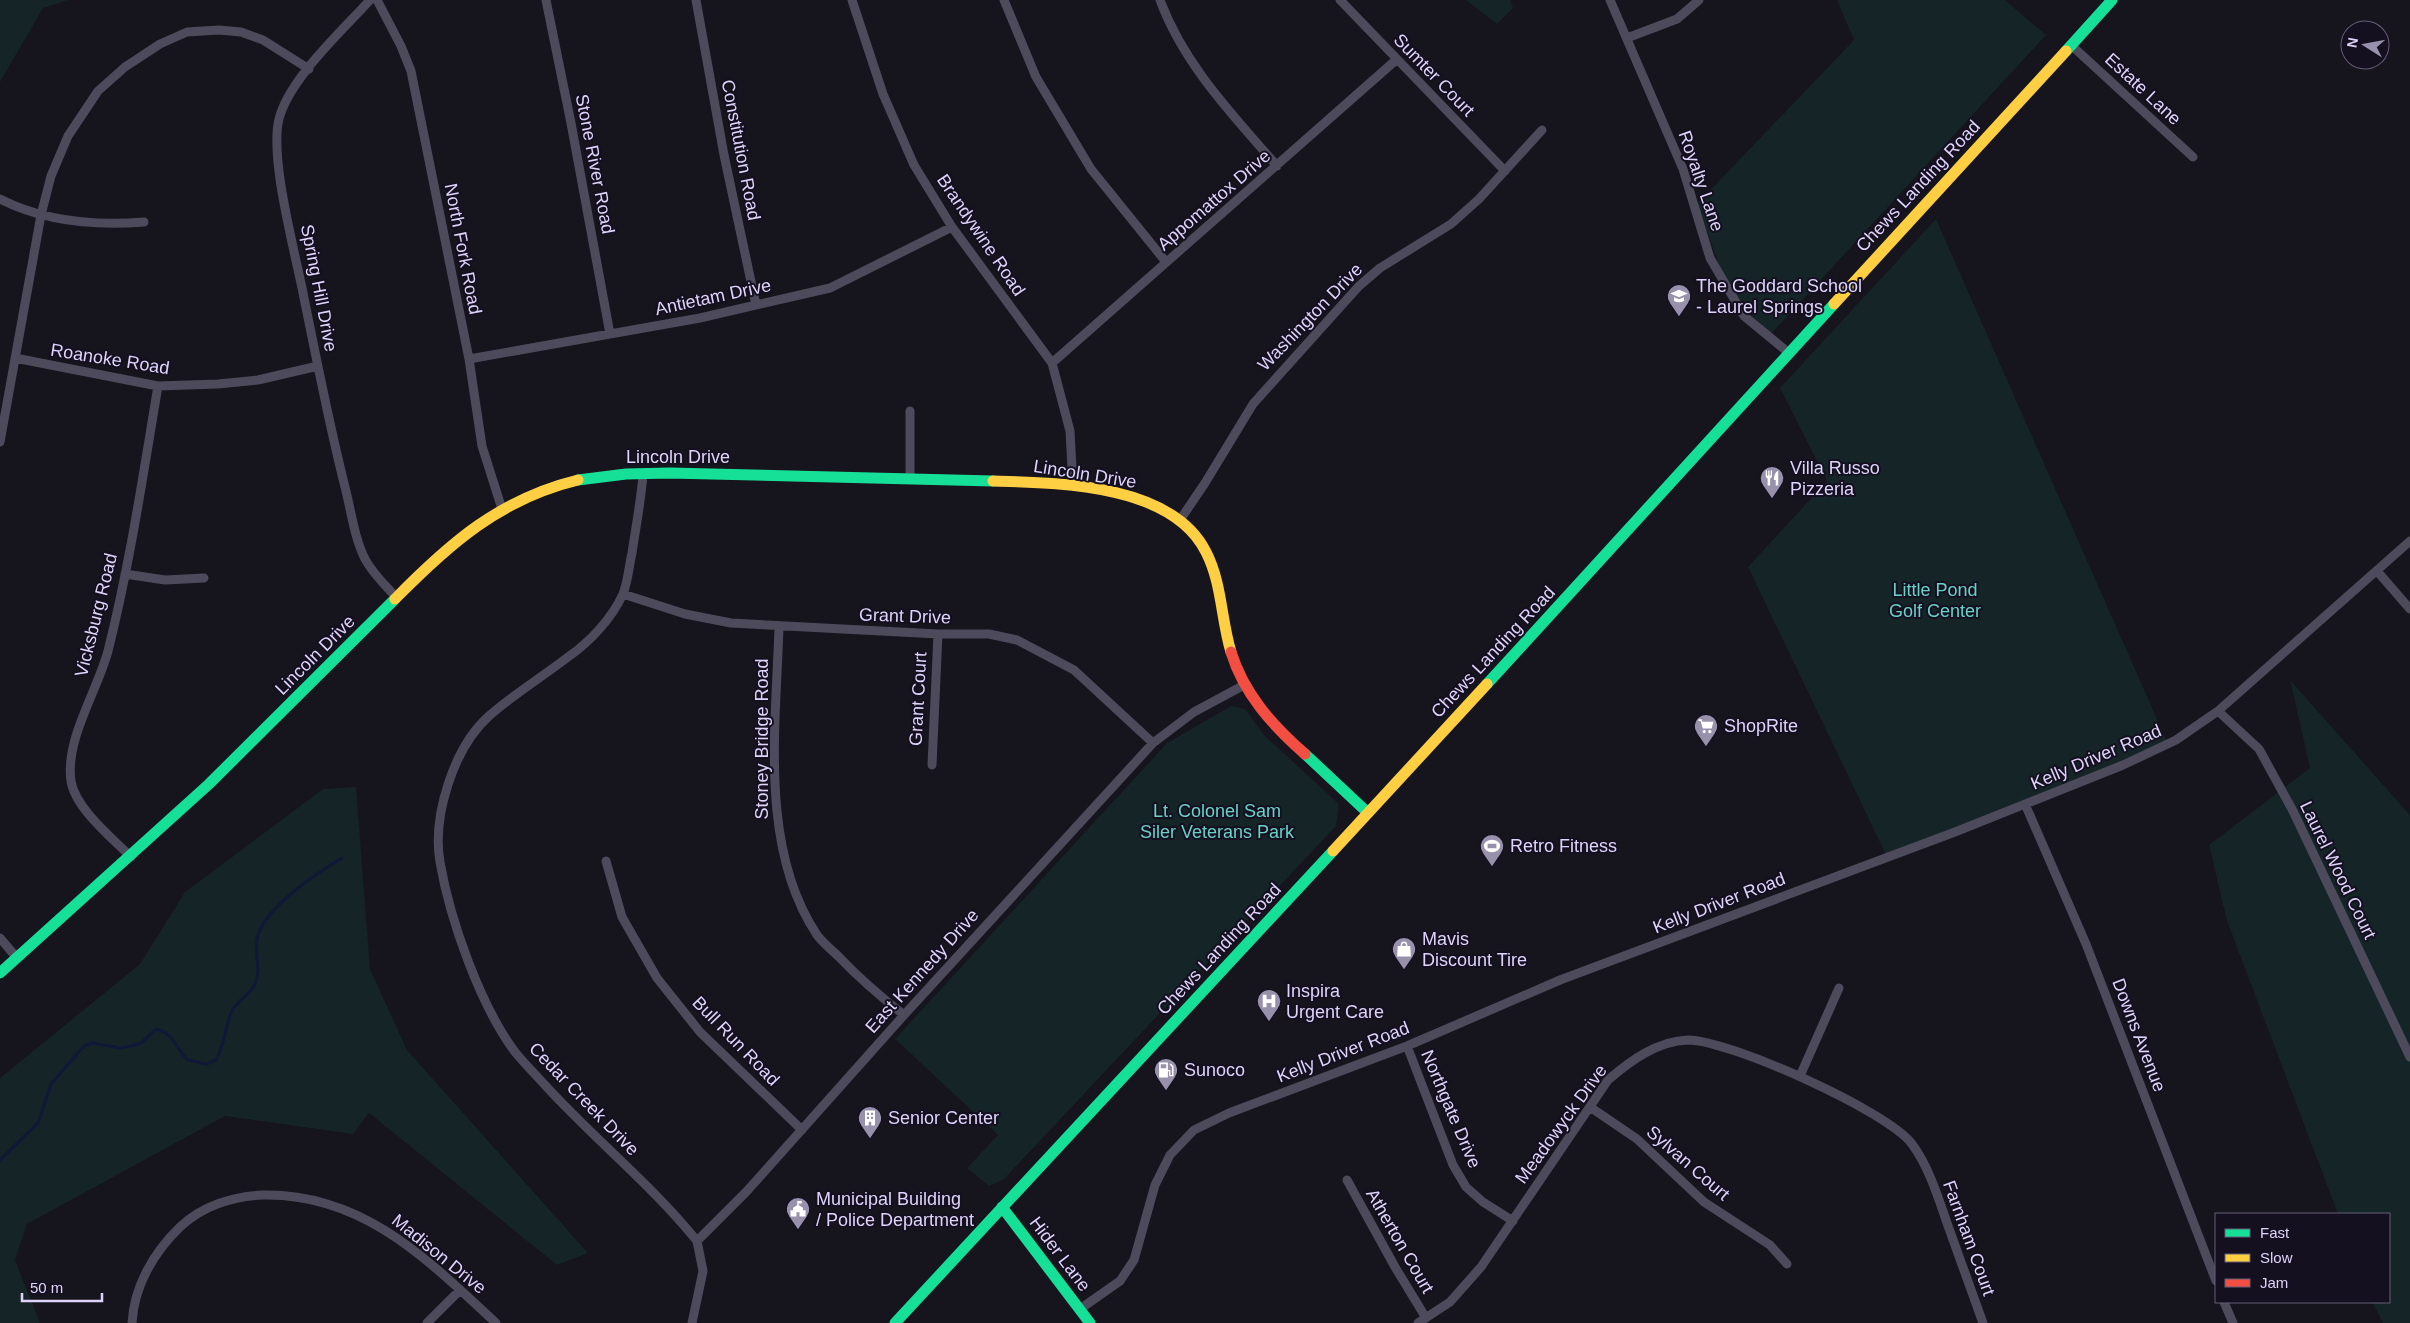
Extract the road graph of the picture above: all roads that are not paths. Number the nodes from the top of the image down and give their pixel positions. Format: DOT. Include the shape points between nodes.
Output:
graph roads {
  1 [pos="370,0"];
  2 [pos="376,0"];
  3 [pos="546,0"];
  4 [pos="696,0"];
  5 [pos="852,0"];
  6 [pos="1004,0"];
  7 [pos="1160,0"];
  8 [pos="1340,0"];
  9 [pos="1610,0"];
  10 [pos="1699,0"];
  11 [pos="2112,0"];
  12 [pos="1627,38"];
  13 [pos="2071,45"];
  14 [pos="1396,60"];
  15 [pos="309,69"];
  16 [pos="1542,130"];
  17 [pos="2193,157"];
  18 [pos="1277,166"];
  19 [pos="1505,172"];
  20 [pos="0,198"];
  21 [pos="41,214"];
  22 [pos="144,222"];
  23 [pos="952,227"];
  24 [pos="1166,262"];
  25 [pos="756,305"];
  26 [pos="610,334"];
  27 [pos="1789,353"];
  28 [pos="15,358"];
  29 [pos="469,359"];
  30 [pos="1052,363"];
  31 [pos="318,366"];
  32 [pos="158,386"];
  33 [pos="910,411"];
  34 [pos="0,442"];
  35 [pos="643,474"];
  36 [pos="910,479"];
  37 [pos="1073,486"];
  38 [pos="502,509"];
  39 [pos="1180,520"];
  40 [pos="2410,541"];
  41 [pos="2377,571"];
  42 [pos="125,574"];
  43 [pos="204,578"];
  44 [pos="623,594"];
  45 [pos="396,597"];
  46 [pos="2410,609"];
  47 [pos="779,627"];
  48 [pos="938,634"];
  49 [pos="1246,684"];
  50 [pos="2218,711"];
  51 [pos="1153,743"];
  52 [pos="932,765"];
  53 [pos="2025,804"];
  54 [pos="1368,813"];
  55 [pos="131,857"];
  56 [pos="606,861"];
  57 [pos="0,938"];
  58 [pos="17,958"];
  59 [pos="0,973"];
  60 [pos="1839,988"];
  61 [pos="904,1016"];
  62 [pos="1407,1046"];
  63 [pos="2410,1057"];
  64 [pos="1800,1076"];
  65 [pos="1590,1107"];
  66 [pos="802,1130"];
  67 [pos="1923,1164"];
  68 [pos="1347,1180"];
  69 [pos="1002,1207"];
  70 [pos="1513,1221"];
  71 [pos="698,1241"];
  72 [pos="1787,1264"];
  73 [pos="2215,1278"];
  74 [pos="460,1290"];
  75 [pos="2224,1303"];
  76 [pos="1080,1310"];
  77 [pos="1422,1321"];
  78 [pos="132,1323"];
  79 [pos="427,1323"];
  80 [pos="496,1323"];
  81 [pos="692,1323"];
  82 [pos="895,1323"];
  83 [pos="1090,1323"];
  84 [pos="1983,1323"];
  85 [pos="2233,1323"];
  1 -- 15 [label="street, Spring Hill Drive"];
  2 -- 29 [label="street, North Fork Road" via="402,46 411,71"];
  3 -- 26 [label="street, Stone River Road"];
  4 -- 25 [label="street, Constitution Road"];
  5 -- 23 [label="street, Brandywine Road" via="883,94 914,164"];
  6 -- 24 [label="street" via="1036,77 1091,169"];
  7 -- 18 [label="street" via="1169,24 1194,67"];
  8 -- 14 [label="street, Sumter Court"];
  9 -- 12 [label="street, Royalty Lane"];
  10 -- 12 [label="street" via="1677,19"];
  11 -- 13 [label="street, Chews Landing Road"];
  12 -- 27 [label="street, Royalty Lane" via="1683,169 1710,258 1744,316"];
  13 -- 17 [label="street, Estate Lane"];
  13 -- 27 [label="street, Chews Landing Road"];
  14 -- 18 [label="street, Appomattox Drive"];
  14 -- 19 [label="street, Sumter Court"];
  15 -- 21 [label="street" via="263,40 241,32 187,32 160,44 125,67 98,91 68,136 51,176"];
  15 -- 31 [label="street, Spring Hill Drive" via="288,97 276,136 282,188"];
  16 -- 19 [label="street, Washington Drive"];
  18 -- 24 [label="street, Appomattox Drive"];
  19 -- 39 [label="street, Washington Drive" via="1451,224 1388,263 1359,286 1253,404"];
  20 -- 21 [label="street"];
  21 -- 22 [label="street" via="58,220 110,225"];
  21 -- 28 [label="street"];
  23 -- 25 [label="street, Antietam Drive" via="830,288"];
  23 -- 30 [label="street, Brandywine Road"];
  24 -- 30 [label="street, Appomattox Drive"];
  25 -- 26 [label="street, Antietam Drive"];
  26 -- 29 [label="street, Antietam Drive"];
  27 -- 54 [label="street, Chews Landing Road"];
  28 -- 32 [label="street, Roanoke Road"];
  28 -- 34 [label="street"];
  29 -- 38 [label="street, North Fork Road" via="482,446"];
  30 -- 37 [label="street, Brandywine Road" via="1070,431"];
  31 -- 32 [label="street, Roanoke Road" via="258,380"];
  31 -- 45 [label="street, Spring Hill Drive" via="357,535 374,574"];
  32 -- 42 [label="street, Vicksburg Road"];
  33 -- 36 [label="street"];
  35 -- 36 [label="street, Lincoln Drive"];
  35 -- 38 [label="street, Lincoln Drive" via="605,474 563,484 524,496"];
  35 -- 44 [label="street, Cedar Creek Drive" via="641,502"];
  36 -- 37 [label="street, Lincoln Drive"];
  37 -- 39 [label="street, Lincoln Drive" via="1148,502"];
  38 -- 45 [label="street, Lincoln Drive" via="442,551"];
  39 -- 49 [label="street, Lincoln Drive" via="1209,555 1218,579 1236,667"];
  40 -- 41 [label="street, Kelly Driver Road"];
  41 -- 46 [label="street"];
  41 -- 50 [label="street, Kelly Driver Road"];
  42 -- 43 [label="street" via="165,580"];
  42 -- 55 [label="street, Vicksburg Road" via="107,652 69,763 71,783 78,801"];
  44 -- 47 [label="street, Grant Drive" via="685,614 731,623"];
  44 -- 71 [label="street, Cedar Creek Drive" via="600,630 487,717 462,752 446,786 440,821 440,860 461,944 488,1007 515,1052 570,1113 673,1211"];
  45 -- 55 [label="street, Lincoln Drive" via="275,721"];
  47 -- 48 [label="street, Grant Drive"];
  47 -- 61 [label="street, Stoney Bridge Road" via="775,757 779,836 794,893 818,936 867,985"];
  48 -- 51 [label="street, Grant Drive" via="989,634 1017,640 1045,653 1074,670"];
  48 -- 52 [label="street, Grant Court"];
  49 -- 51 [label="street, East Kennedy Drive" via="1194,712"];
  49 -- 54 [label="street, Lincoln Drive" via="1279,730"];
  50 -- 53 [label="street, Kelly Driver Road" via="2176,740 2124,765"];
  50 -- 63 [label="street, Laurel Wood Court" via="2259,750 2293,811"];
  51 -- 61 [label="street, East Kennedy Drive"];
  53 -- 62 [label="street, Kelly Driver Road" via="1560,980"];
  53 -- 73 [label="street, Downs Avenue" via="2086,944"];
  54 -- 69 [label="street, Chews Landing Road"];
  55 -- 58 [label="street, Lincoln Drive"];
  56 -- 66 [label="street, Bull Run Road" via="622,917 657,978 700,1032"];
  57 -- 58 [label="street"];
  58 -- 59 [label="street, Lincoln Drive"];
  60 -- 64 [label="street"];
  61 -- 66 [label="street, East Kennedy Drive"];
  62 -- 70 [label="street, Northgate Drive" via="1453,1165 1466,1187"];
  62 -- 76 [label="street, Kelly Driver Road" via="1229,1113 1194,1130 1170,1155 1155,1185 1134,1260 1120,1281"];
  64 -- 65 [label="street, Meadowyck Drive" via="1709,1042 1686,1040 1661,1046 1634,1058 1608,1080"];
  64 -- 67 [label="street, Meadowyck Drive" via="1900,1132 1912,1144"];
  65 -- 70 [label="street, Meadowyck Drive"];
  65 -- 72 [label="street, Sylvan Court" via="1637,1139 1704,1202 1770,1245"];
  66 -- 71 [label="street, East Kennedy Drive"];
  67 -- 84 [label="street, Farnham Court"];
  68 -- 77 [label="street, Atherton Court"];
  69 -- 76 [label="street, Hider Lane"];
  69 -- 82 [label="street, Chews Landing Road"];
  70 -- 77 [label="street, Meadowyck Drive" via="1481,1268 1450,1302"];
  71 -- 81 [label="street" via="703,1271"];
  74 -- 78 [label="street, Madison Drive" via="378,1225 348,1210 305,1198 250,1196 210,1207 190,1218 166,1240 145,1272"];
  74 -- 79 [label="street"];
  74 -- 80 [label="street, Madison Drive"];
  75 -- 85 [label="street"];
  76 -- 83 [label="street, Hider Lane"];
}
